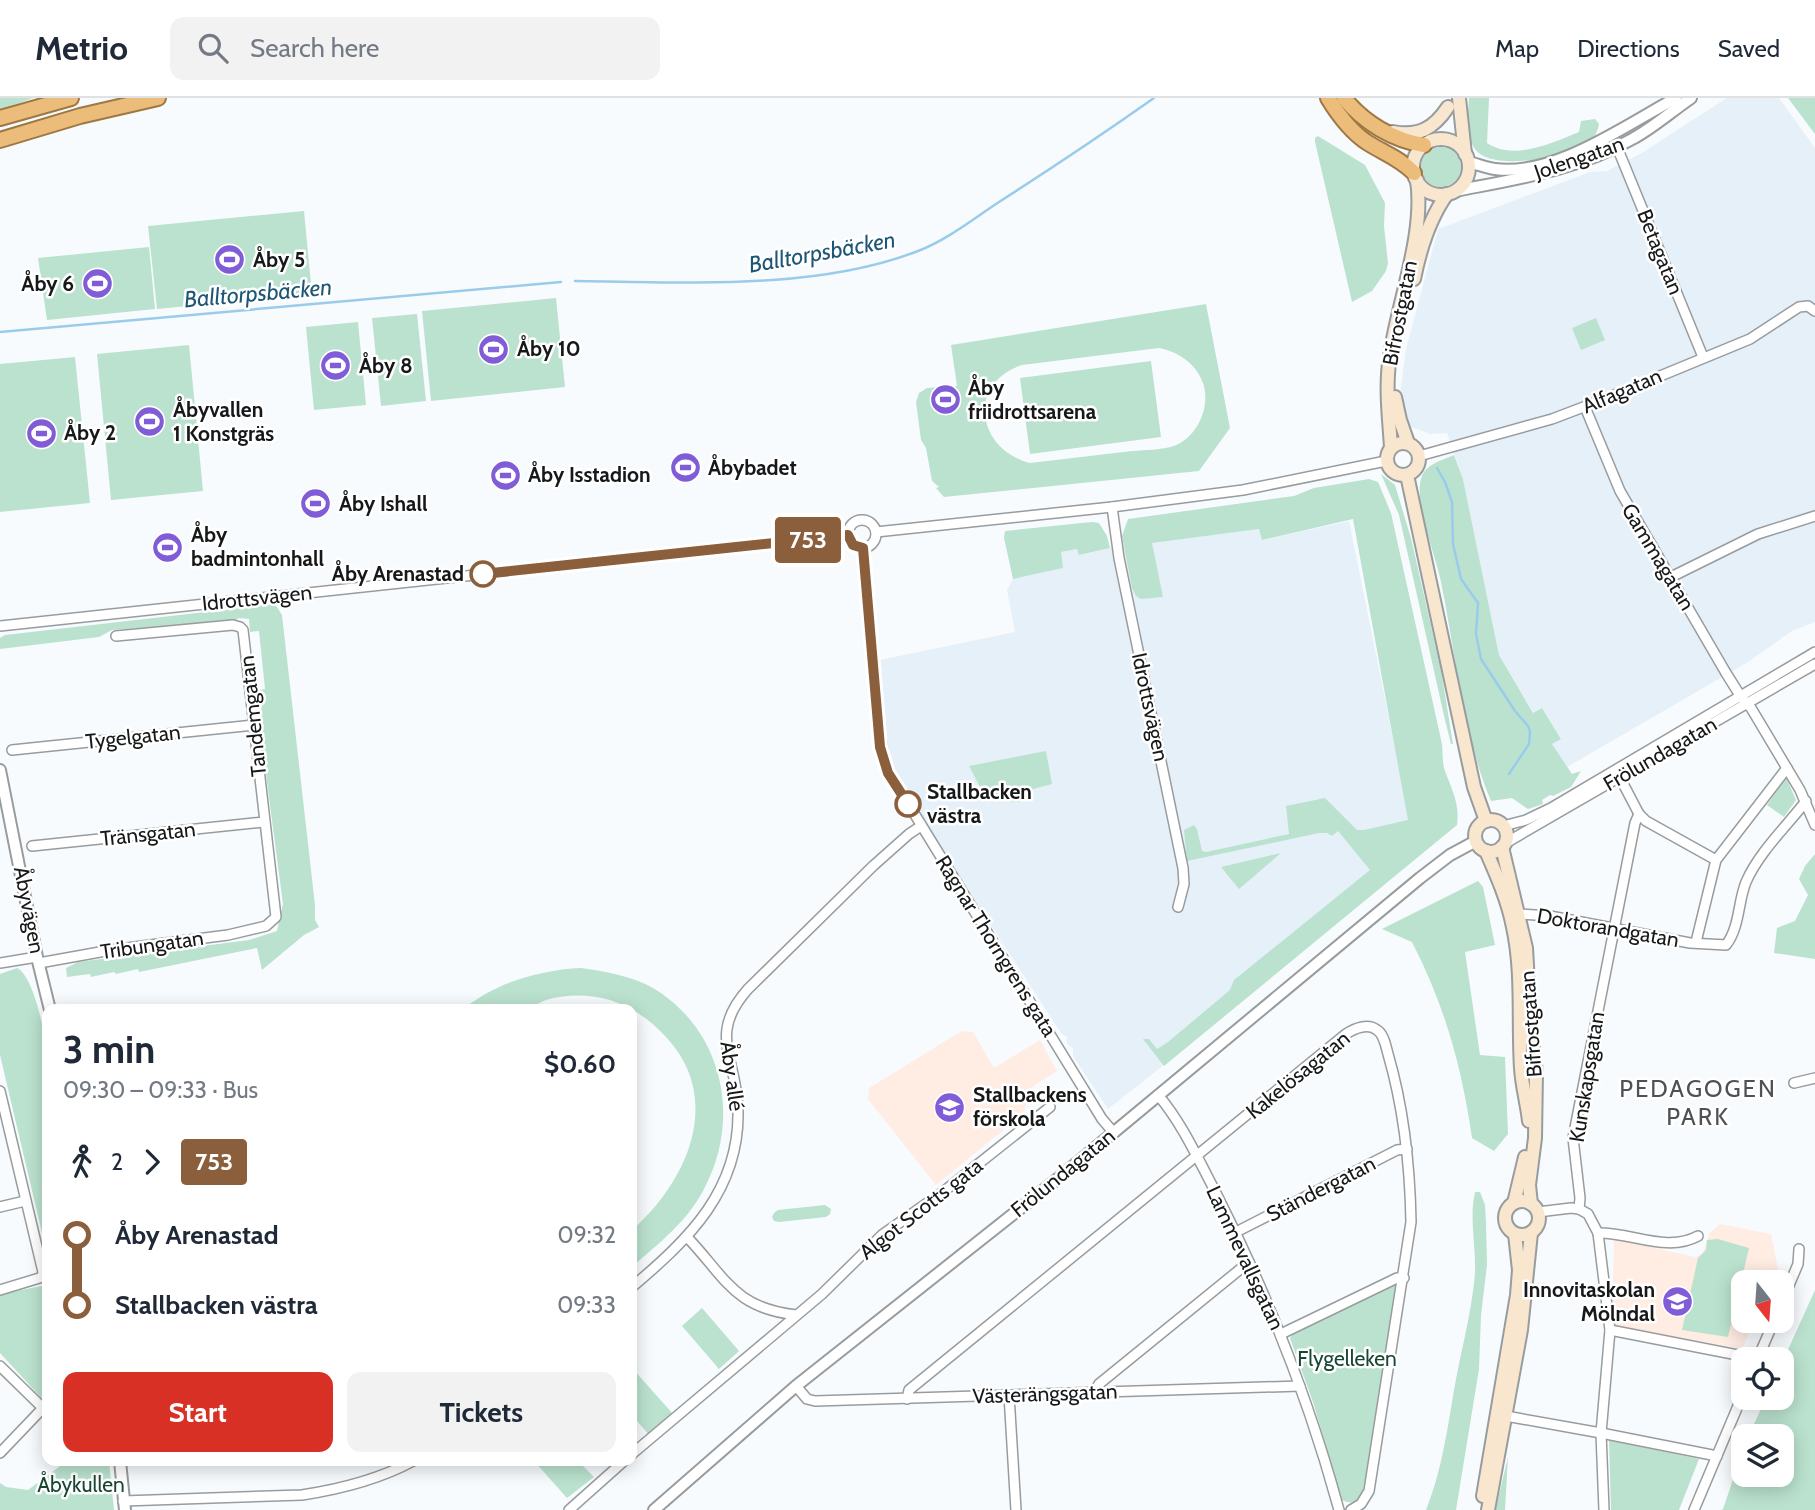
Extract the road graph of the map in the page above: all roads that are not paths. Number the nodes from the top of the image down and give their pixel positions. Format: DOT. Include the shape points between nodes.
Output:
graph roads {
  1 [pos="71,98"];
  2 [pos="158,98"];
  3 [pos="1328,98"];
  4 [pos="1344,98"];
  5 [pos="1459,98"];
  6 [pos="1676,98"];
  7 [pos="1691,98"];
  8 [pos="1449,103"];
  9 [pos="0,118"];
  10 [pos="1384,130"];
  11 [pos="0,140"];
  12 [pos="1429,143"];
  13 [pos="1617,147"];
  14 [pos="1467,158"];
  15 [pos="1415,177"];
  16 [pos="1451,192"];
  17 [pos="1815,311"];
  18 [pos="1703,357"];
  19 [pos="1585,407"];
  20 [pos="1408,443"];
  21 [pos="1391,447"];
  22 [pos="1419,456"];
  23 [pos="1387,461"];
  24 [pos="1407,475"];
  25 [pos="1112,507"];
  26 [pos="1815,516"];
  27 [pos="876,532"];
  28 [pos="848,535"];
  29 [pos="863,548"];
  30 [pos="1671,577"];
  31 [pos="0,626"];
  32 [pos="116,636"];
  33 [pos="1815,652"];
  34 [pos="1815,664"];
  35 [pos="1744,700"];
  36 [pos="254,725"];
  37 [pos="12,750"];
  38 [pos="1787,768"];
  39 [pos="0,770"];
  40 [pos="1618,774"];
  41 [pos="1806,802"];
  42 [pos="1639,814"];
  43 [pos="1486,821"];
  44 [pos="264,822"];
  45 [pos="1503,825"];
  46 [pos="1815,825"];
  47 [pos="921,826"];
  48 [pos="1476,841"];
  49 [pos="1503,845"];
  50 [pos="32,846"];
  51 [pos="1486,851"];
  52 [pos="1716,860"];
  53 [pos="1178,907"];
  54 [pos="1520,914"];
  55 [pos="266,926"];
  56 [pos="1613,928"];
  57 [pos="1696,942"];
  58 [pos="38,960"];
  59 [pos="0,963"];
  60 [pos="49,1004"];
  61 [pos="1815,1078"];
  62 [pos="1794,1083"];
  63 [pos="0,1091"];
  64 [pos="1158,1095"];
  65 [pos="1050,1107"];
  66 [pos="4,1124"];
  67 [pos="1114,1133"];
  68 [pos="1407,1149"];
  69 [pos="1196,1155"];
  70 [pos="25,1200"];
  71 [pos="1514,1203"];
  72 [pos="0,1207"];
  73 [pos="1535,1208"];
  74 [pos="1579,1209"];
  75 [pos="1236,1232"];
  76 [pos="1531,1233"];
  77 [pos="1598,1233"];
  78 [pos="1515,1234"];
  79 [pos="1698,1236"];
  80 [pos="687,1237"];
  81 [pos="1799,1249"];
  82 [pos="1249,1262"];
  83 [pos="42,1268"];
  84 [pos="1794,1274"];
  85 [pos="42,1277"];
  86 [pos="1404,1278"];
  87 [pos="637,1282"];
  88 [pos="0,1290"];
  89 [pos="796,1315"];
  90 [pos="1610,1330"];
  91 [pos="1281,1334"];
  92 [pos="1731,1354"];
  93 [pos="0,1366"];
  94 [pos="796,1386"];
  95 [pos="1300,1386"];
  96 [pos="1096,1391"];
  97 [pos="1009,1395"];
  98 [pos="907,1399"];
  99 [pos="42,1407"];
  100 [pos="1736,1410"];
  101 [pos="42,1413"];
  102 [pos="1506,1416"];
  103 [pos="1601,1433"];
  104 [pos="637,1450"];
  105 [pos="0,1452"];
  106 [pos="1717,1456"];
  107 [pos="120,1466"];
  108 [pos="402,1466"];
  109 [pos="618,1466"];
  110 [pos="124,1506"];
  111 [pos="569,1510"];
  112 [pos="654,1510"];
  113 [pos="1016,1510"];
  114 [pos="1339,1510"];
  115 [pos="1351,1510"];
  116 [pos="1480,1510"];
  117 [pos="1488,1510"];
  118 [pos="1604,1510"];
  119 [pos="1694,1510"];
  1 -- 9 [label="highway"];
  2 -- 11 [label="highway"];
  3 -- 15 [label="highway" via="1358,136 1404,163"];
  4 -- 10 [label="highway"];
  5 -- 14 [label="main road"];
  6 -- 14 [label="street, Jolengatan" via="1611,135 1547,163 1496,169"];
  7 -- 13 [label="street, Jolengatan"];
  8 -- 10 [label="main road" via="1437,123 1424,131"];
  8 -- 12 [label="main road, Bifrostgatan" via="1443,126"];
  10 -- 12 [label="highway" via="1395,139"];
  12 -- 14 [label="main road" via="1450,141"];
  12 -- 15 [label="main road, Bifrostgatan" via="1414,161"];
  13 -- 16 [label="street, Jolengatan" via="1545,173"];
  13 -- 18 [label="street, Betagatan"];
  14 -- 16 [label="main road, Bifrostgatan" via="1466,178"];
  15 -- 16 [label="main road" via="1430,192"];
  15 -- 21 [label="main road, Bifrostgatan" via="1419,205 1415,237 1388,366"];
  16 -- 20 [label="main road, Bifrostgatan" via="1434,213 1423,242 1398,352 1396,402"];
  17 -- 18 [label="street, Alfagatan" via="1799,307 1750,339"];
  18 -- 19 [label="street, Alfagatan"];
  19 -- 22 [label="street, Alfagatan"];
  19 -- 30 [label="street, Gammagatan" via="1619,489"];
  20 -- 21 [label="main road"];
  20 -- 22 [label="main road, Bifrostgatan"];
  21 -- 23 [label="main road, Bifrostgatan"];
  22 -- 24 [label="main road" via="1416,468"];
  23 -- 24 [label="main road" via="1394,472"];
  23 -- 25 [label="street, Idrottsvägen" via="1243,490"];
  24 -- 43 [label="main road" via="1474,787"];
  25 -- 27 [label="street, Idrottsvägen"];
  25 -- 53 [label="street, Idrottsvägen" via="1183,868"];
  26 -- 30 [label="street" via="1758,534"];
  27 -- 28 [label="street, Idrottsvägen" via="873,524 862,519 852,523"];
  27 -- 29 [label="street" via="872,544"];
  28 -- 29 [label="street" via="853,545"];
  28 -- 31 [label="street, Idrottsvägen"];
  29 -- 47 [label="street, Ragnar Thorngrens gata" via="880,747 888,773"];
  30 -- 35 [label="street, Gammagatan"];
  32 -- 36 [label="street, Tandemgatan" via="240,627"];
  33 -- 35 [label="street, Frölundagatan"];
  34 -- 35 [label="street, Frölundagatan"];
  35 -- 38 [label="street, Gammagatan"];
  35 -- 40 [label="street, Frölundagatan"];
  36 -- 37 [label="street, Tygelgatan"];
  36 -- 44 [label="street, Tandemgatan"];
  38 -- 41 [label="street, Gammagatan"];
  38 -- 52 [label="street"];
  39 -- 58 [label="street, Åbyvägen"];
  40 -- 42 [label="street"];
  40 -- 45 [label="street, Frölundagatan" via="1538,815"];
  40 -- 49 [label="street, Frölundagatan"];
  41 -- 46 [label="street, Gammagatan"];
  41 -- 57 [label="street, Doktorandgatan" via="1746,882 1727,945"];
  42 -- 52 [label="street"];
  42 -- 56 [label="street, Kunskapsgatan"];
  43 -- 45 [label="main road"];
  43 -- 48 [label="main road" via="1476,829"];
  44 -- 50 [label="street, Tränsgatan"];
  44 -- 55 [label="street, Tandemgatan" via="276,917"];
  45 -- 49 [label="main road, Bifrostgatan"];
  47 -- 67 [label="street, Ragnar Thorngrens gata"];
  47 -- 80 [label="street, Åby allé" via="873,866 732,1008 726,1035 737,1093 736,1142 716,1199"];
  48 -- 51 [label="main road, Bifrostgatan"];
  48 -- 64 [label="street, Frölundagatan" via="1420,878"];
  49 -- 51 [label="main road"];
  49 -- 54 [label="main road, Bifrostgatan"];
  51 -- 71 [label="main road, Bifrostgatan" via="1508,907 1518,958 1521,1071 1529,1123"];
  52 -- 57 [label="street"];
  54 -- 56 [label="street, Doktorandgatan"];
  54 -- 73 [label="main road, Bifrostgatan" via="1536,1072 1530,1185"];
  55 -- 58 [label="street, Tribungatan"];
  56 -- 57 [label="street, Doktorandgatan"];
  56 -- 74 [label="street, Kunskapsgatan" via="1573,1139"];
  58 -- 59 [label="street, Tribungatan"];
  58 -- 60 [label="street, Åbyvägen"];
  61 -- 62 [label="street"];
  63 -- 66 [label="street"];
  64 -- 67 [label="street, Frölundagatan"];
  64 -- 69 [label="street, Lammevallsgatan"];
  65 -- 89 [label="street, Algot Scotts gata" via="881,1235"];
  66 -- 70 [label="street"];
  67 -- 94 [label="street, Frölundagatan"];
  68 -- 69 [label="street, Kakelösagatan" via="1401,1102 1385,1044 1378,1030 1364,1027 1346,1034"];
  68 -- 75 [label="street, Ständergatan"];
  68 -- 86 [label="street, Kakelösagatan" via="1412,1222"];
  69 -- 75 [label="street, Lammevallsgatan"];
  69 -- 98 [label="street, Kakelösagatan" via="909,1390"];
  70 -- 72 [label="street"];
  70 -- 83 [label="street"];
  71 -- 73 [label="main road"];
  71 -- 78 [label="main road, Bifrostgatan" via="1505,1219"];
  73 -- 74 [label="street"];
  73 -- 76 [label="main road, Bifrostgatan" via="1538,1224"];
  74 -- 77 [label="street" via="1588,1214"];
  75 -- 82 [label="street, Lammevallsgatan"];
  76 -- 78 [label="main road"];
  76 -- 102 [label="main road, Bifrostgatan" via="1526,1300"];
  77 -- 79 [label="street" via="1667,1243 1686,1243"];
  77 -- 90 [label="street"];
  78 -- 116 [label="main road, Bifrostgatan" via="1517,1295"];
  80 -- 87 [label="street, Åby allé"];
  80 -- 89 [label="street" via="741,1298 775,1313"];
  81 -- 84 [label="street"];
  82 -- 91 [label="street, Lammevallsgatan"];
  82 -- 96 [label="street"];
  85 -- 88 [label="street"];
  86 -- 91 [label="street"];
  86 -- 115 [label="street, Kakelösagatan" via="1369,1491"];
  89 -- 104 [label="street, Algot Scotts gata"];
  90 -- 92 [label="street"];
  90 -- 103 [label="street"];
  91 -- 95 [label="street, Lammevallsgatan"];
  93 -- 99 [label="street"];
  94 -- 98 [label="street, Västerängsgatan" via="815,1401"];
  94 -- 112 [label="street, Frölundagatan"];
  95 -- 96 [label="street, Västerängsgatan"];
  95 -- 114 [label="street, Lammevallsgatan"];
  96 -- 97 [label="street, Västerängsgatan"];
  97 -- 98 [label="street, Västerängsgatan"];
  97 -- 113 [label="street"];
  100 -- 106 [label="street"];
  101 -- 105 [label="street"];
  102 -- 103 [label="street"];
  102 -- 117 [label="main road, Bifrostgatan"];
  103 -- 106 [label="street"];
  103 -- 118 [label="street"];
  106 -- 119 [label="street"];
  107 -- 110 [label="street"];
  108 -- 110 [label="street" via="379,1477 302,1495"];
  109 -- 111 [label="street"];
}
